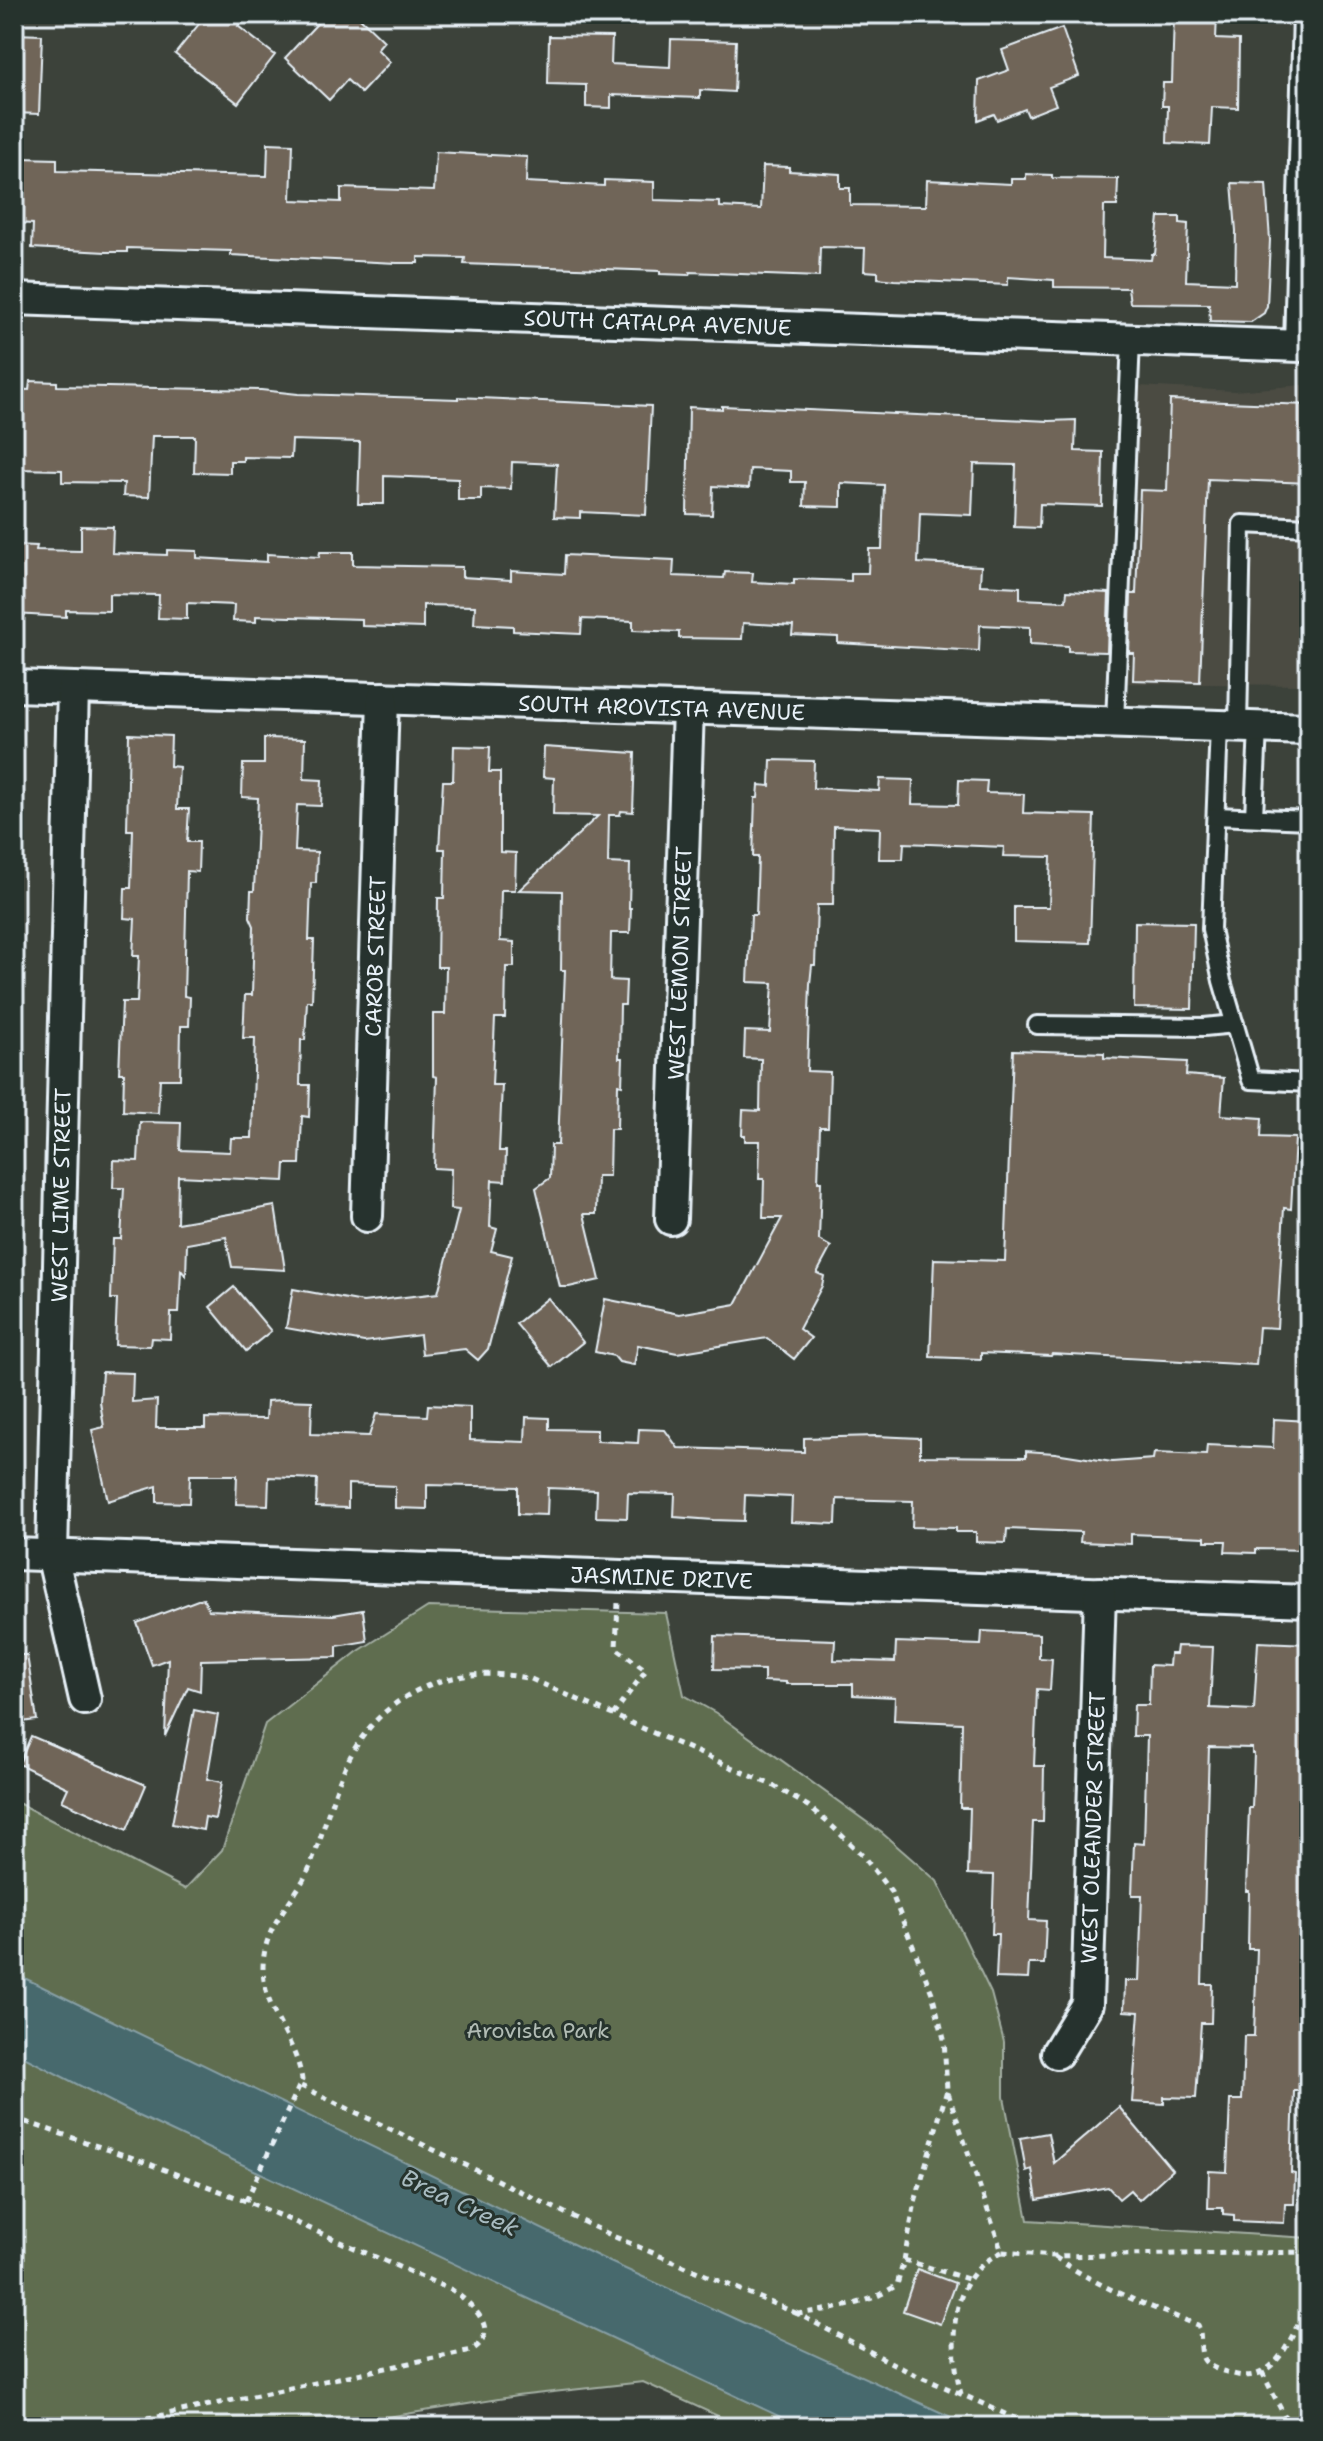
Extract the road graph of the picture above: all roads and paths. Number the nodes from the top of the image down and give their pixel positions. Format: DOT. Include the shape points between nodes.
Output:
graph roads {
  1 [pos="1309,14"];
  2 [pos="1306,235"];
  3 [pos="14,299"];
  4 [pos="1131,340"];
  5 [pos="1309,527"];
  6 [pos="14,686"];
  7 [pos="73,688"];
  8 [pos="383,698"];
  9 [pos="688,708"];
  10 [pos="1115,722"];
  11 [pos="1238,726"];
  12 [pos="1309,729"];
  13 [pos="1216,816"];
  14 [pos="1254,817"];
  15 [pos="1309,820"];
  16 [pos="1235,1024"];
  17 [pos="1037,1025"];
  18 [pos="1309,1083"];
  19 [pos="367,1216"];
  20 [pos="671,1219"];
  21 [pos="14,1554"];
  22 [pos="52,1554"];
  23 [pos="619,1575"];
  24 [pos="1100,1593"];
  25 [pos="1309,1601"];
  26 [pos="85,1699"];
  27 [pos="613,1715"];
  28 [pos="1057,2053"];
  29 [pos="301,2086"];
  30 [pos="947,2090"];
  31 [pos="14,2118"];
  32 [pos="246,2201"];
  33 [pos="1002,2252"];
  34 [pos="1309,2252"];
  35 [pos="1054,2256"];
  36 [pos="904,2260"];
  37 [pos="968,2279"];
  38 [pos="1309,2298"];
  39 [pos="798,2314"];
  40 [pos="1262,2372"];
  41 [pos="961,2394"];
  42 [pos="14,2424"];
  43 [pos="20,2427"];
  44 [pos="42,2427"];
  45 [pos="81,2427"];
  46 [pos="105,2427"];
  47 [pos="1034,2427"];
  48 [pos="1290,2427"];
  1 -- 2 [label="street"];
  2 -- 4 [label="street, SOUTH CATALPA AVENUE" via="1300,346"];
  3 -- 4 [label="street, SOUTH CATALPA AVENUE"];
  4 -- 10 [label="lane"];
  5 -- 11 [label="lane" via="1242,524"];
  6 -- 7 [label="street, SOUTH AROVISTA AVENUE"];
  7 -- 8 [label="street, SOUTH AROVISTA AVENUE"];
  7 -- 22 [label="street, WEST LIME STREET"];
  8 -- 9 [label="street, SOUTH AROVISTA AVENUE"];
  8 -- 19 [label="street, CAROB STREET"];
  9 -- 10 [label="street, SOUTH AROVISTA AVENUE"];
  9 -- 20 [label="street, WEST LEMON STREET"];
  10 -- 11 [label="street, SOUTH AROVISTA AVENUE"];
  11 -- 12 [label="street, SOUTH AROVISTA AVENUE"];
  11 -- 13 [label="lane"];
  11 -- 14 [label="lane"];
  13 -- 14 [label="lane"];
  13 -- 16 [label="lane" via="1211,929"];
  14 -- 15 [label="lane"];
  16 -- 17 [label="lane"];
  16 -- 18 [label="lane" via="1251,1080"];
  21 -- 22 [label="street, JASMINE DRIVE"];
  22 -- 23 [label="street, JASMINE DRIVE"];
  22 -- 26 [label="street, WEST LIME STREET"];
  23 -- 24 [label="street, JASMINE DRIVE"];
  23 -- 27 [label="path" via="616,1648 646,1670"];
  24 -- 25 [label="street, JASMINE DRIVE"];
  24 -- 28 [label="street, WEST OLEANDER STREET" via="1087,2004"];
  27 -- 29 [label="path" via="531,1679 475,1673 412,1692 366,1733 344,1770 310,1867 274,1921 265,1948 267,1998 298,2062"];
  27 -- 30 [label="path" via="774,1786 808,1806 863,1856 891,1892 932,1993 944,2039"];
  29 -- 32 [label="path"];
  29 -- 39 [label="path" via="615,2237"];
  30 -- 33 [label="path"];
  30 -- 36 [label="path"];
  31 -- 32 [label="path"];
  32 -- 46 [label="path" via="452,2290 485,2324 481,2345 438,2359"];
  33 -- 35 [label="path"];
  33 -- 37 [label="path"];
  34 -- 35 [label="path"];
  35 -- 40 [label="path" via="1117,2294 1198,2325 1207,2364 1243,2376"];
  36 -- 37 [label="path"];
  36 -- 39 [label="path" via="897,2285 877,2298"];
  37 -- 41 [label="path" via="953,2323"];
  38 -- 40 [label="path" via="1283,2354"];
  39 -- 41 [label="path"];
  40 -- 48 [label="path"];
  41 -- 47 [label="path"];
  42 -- 43 [label="path"];
  44 -- 45 [label="path" via="70,2421"];
}
